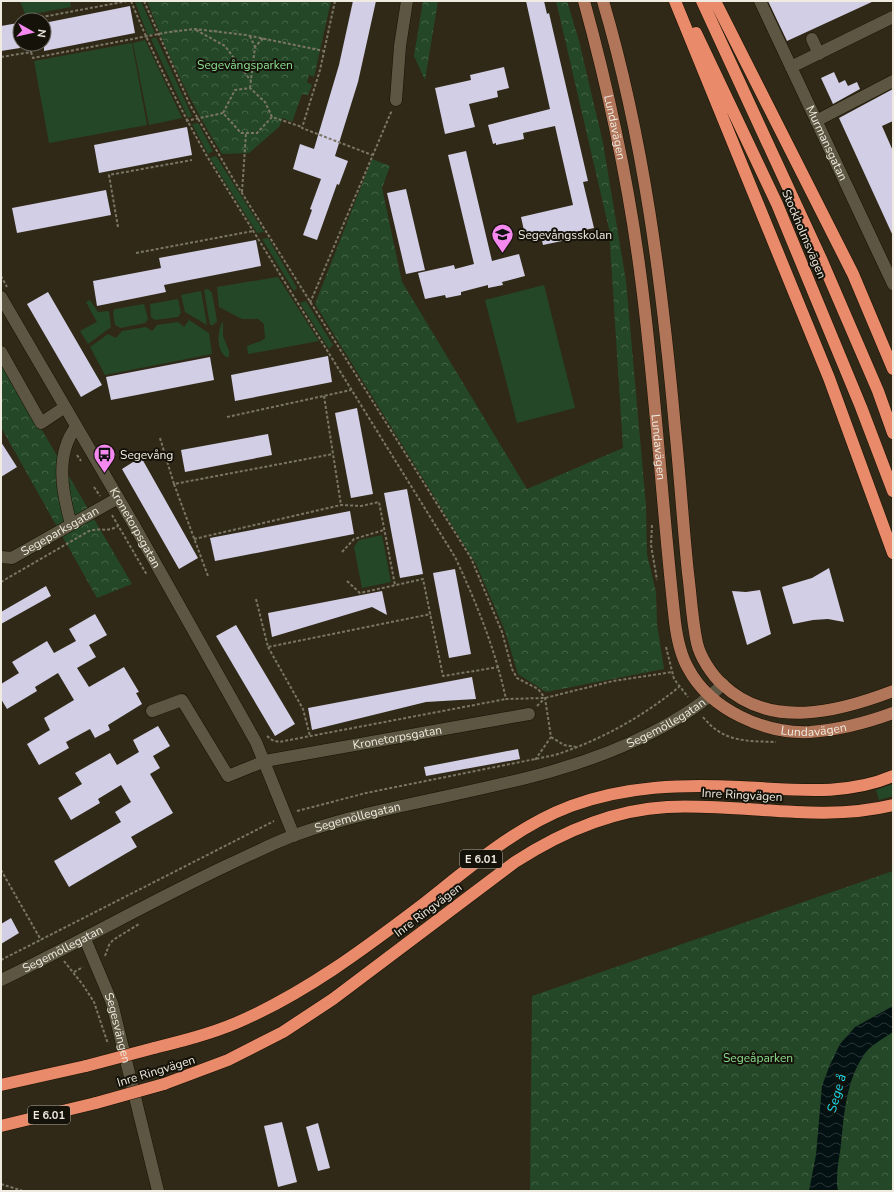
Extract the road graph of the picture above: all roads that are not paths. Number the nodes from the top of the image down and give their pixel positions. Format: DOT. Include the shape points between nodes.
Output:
graph roads {
  1 [pos="407,1"];
  2 [pos="584,1"];
  3 [pos="603,1"];
  4 [pos="675,1"];
  5 [pos="681,1"];
  6 [pos="702,1"];
  7 [pos="715,1"];
  8 [pos="760,1"];
  9 [pos="893,17"];
  10 [pos="812,39"];
  11 [pos="819,54"];
  12 [pos="791,67"];
  13 [pos="893,81"];
  14 [pos="396,100"];
  15 [pos="816,121"];
  16 [pos="893,284"];
  17 [pos="1,297"];
  18 [pos="1,352"];
  19 [pos="893,369"];
  20 [pos="65,407"];
  21 [pos="76,426"];
  22 [pos="893,433"];
  23 [pos="892,488"];
  24 [pos="118,498"];
  25 [pos="71,524"];
  26 [pos="893,553"];
  27 [pos="1,557"];
  28 [pos="723,684"];
  29 [pos="893,691"];
  30 [pos="711,696"];
  31 [pos="152,711"];
  32 [pos="893,713"];
  33 [pos="529,714"];
  34 [pos="265,761"];
  35 [pos="893,776"];
  36 [pos="893,805"];
  37 [pos="294,836"];
  38 [pos="85,939"];
  39 [pos="1,980"];
  40 [pos="1,1085"];
  41 [pos="1,1126"];
  42 [pos="158,1191"];
  1 -- 14 [label="street"];
  2 -- 30 [label="main road, Lundavägen" via="602,68 633,224 649,353 678,645 688,669"];
  3 -- 28 [label="main road, Lundavägen" via="617,49 638,142 653,236 698,647"];
  4 -- 26 [label="highway" via="830,378"];
  5 -- 23 [label="highway, Stockholmsvägen" via="776,204"];
  6 -- 22 [label="highway, Stockholmsvägen" via="822,260 878,391"];
  7 -- 19 [label="highway" via="852,274"];
  8 -- 12 [label="street, Murmansgatan"];
  9 -- 11 [label="street"];
  10 -- 11 [label="street"];
  11 -- 12 [label="street"];
  12 -- 15 [label="street, Murmansgatan"];
  13 -- 15 [label="street"];
  15 -- 16 [label="street, Murmansgatan"];
  17 -- 20 [label="street, Kronetorpsgatan"];
  18 -- 20 [label="street" via="41,423"];
  20 -- 21 [label="street, Kronetorpsgatan"];
  21 -- 24 [label="street, Kronetorpsgatan"];
  21 -- 25 [label="street" via="68,438 62,461 66,504"];
  24 -- 25 [label="street, Segeparksgatan"];
  24 -- 34 [label="street, Kronetorpsgatan"];
  25 -- 27 [label="street, Segeparksgatan" via="12,558"];
  28 -- 29 [label="main road, Lundavägen" via="747,702 775,712 806,713 825,710 874,699"];
  28 -- 30 [label="street, Segemöllegatan"];
  30 -- 32 [label="main road, Lundavägen" via="724,707 762,726 790,731 809,732 850,726"];
  30 -- 37 [label="street, Segemöllegatan" via="663,727 605,755 566,768 340,820"];
  31 -- 34 [label="street" via="182,700 228,776"];
  33 -- 34 [label="street, Kronetorpsgatan"];
  34 -- 37 [label="street, Kronetorpsgatan"];
  35 -- 40 [label="highway, Inre Ringvägen / E 6.01, bridge" via="858,788 827,790 707,785 651,788 600,797 572,806 525,828 349,959 293,994 236,1023 86,1066"];
  36 -- 41 [label="highway, Inre Ringvägen / E 6.01, bridge" via="859,812 836,813 698,806 665,807 612,816 586,825 514,862 333,999 283,1032 228,1060 164,1084"];
  37 -- 38 [label="street, Segemöllegatan" via="202,877"];
  38 -- 39 [label="street, Segemöllegatan"];
  38 -- 42 [label="street, Segesvängen" via="112,1003"];
}
